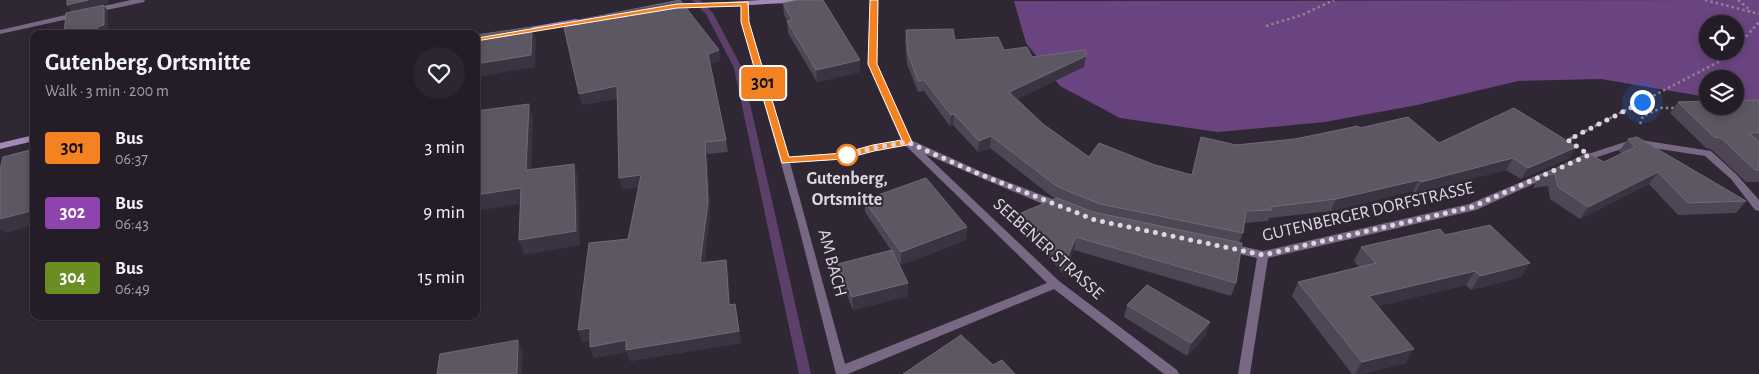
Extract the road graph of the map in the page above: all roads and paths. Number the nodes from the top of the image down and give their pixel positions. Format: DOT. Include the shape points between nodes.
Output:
graph roads {
  1 [pos="141,0"];
  2 [pos="807,0"];
  3 [pos="874,0"];
  4 [pos="1334,0"];
  5 [pos="1705,0"];
  6 [pos="1738,0"];
  7 [pos="675,3"];
  8 [pos="745,4"];
  9 [pos="660,8"];
  10 [pos="1751,12"];
  11 [pos="1759,14"];
  12 [pos="586,19"];
  13 [pos="1759,22"];
  14 [pos="1266,26"];
  15 [pos="0,32"];
  16 [pos="512,32"];
  17 [pos="1744,39"];
  18 [pos="1720,60"];
  19 [pos="1680,108"];
  20 [pos="30,139"];
  21 [pos="907,142"];
  22 [pos="1634,142"];
  23 [pos="0,146"];
  24 [pos="1589,155"];
  25 [pos="785,160"];
  26 [pos="1759,207"];
  27 [pos="1068,210"];
  28 [pos="1216,245"];
  29 [pos="1263,255"];
  30 [pos="1055,284"];
  31 [pos="842,373"];
  32 [pos="1173,374"];
  33 [pos="1244,374"];
  1 -- 15 [label="street"];
  2 -- 8 [label="street"];
  3 -- 21 [label="street, SEEBENER STRASSE" via="872,64"];
  4 -- 14 [label="path"];
  5 -- 10 [label="path"];
  6 -- 10 [label="path"];
  7 -- 8 [label="street"];
  7 -- 9 [label="street"];
  8 -- 25 [label="street, AM BACH" via="745,22"];
  10 -- 11 [label="path"];
  12 -- 16 [label="street"];
  13 -- 17 [label="path"];
  18 -- 24 [label="path" via="1568,140"];
  19 -- 22 [label="path" via="1661,108 1643,116"];
  20 -- 23 [label="street"];
  21 -- 25 [label="street" via="844,156"];
  21 -- 27 [label="street"];
  21 -- 30 [label="street, SEEBENER STRASSE"];
  22 -- 24 [label="street, GUTENBERGER DORFSTRASSE"];
  22 -- 26 [label="street, GUTENBERGER DORFSTRASSE" via="1708,154 1734,177"];
  24 -- 29 [label="street, GUTENBERGER DORFSTRASSE" via="1472,207"];
  25 -- 31 [label="street, AM BACH"];
  28 -- 29 [label="street, GUTENBERGER DORFSTRASSE"];
  29 -- 33 [label="street"];
  30 -- 31 [label="street"];
  30 -- 32 [label="street, SEEBENER STRASSE"];
}
